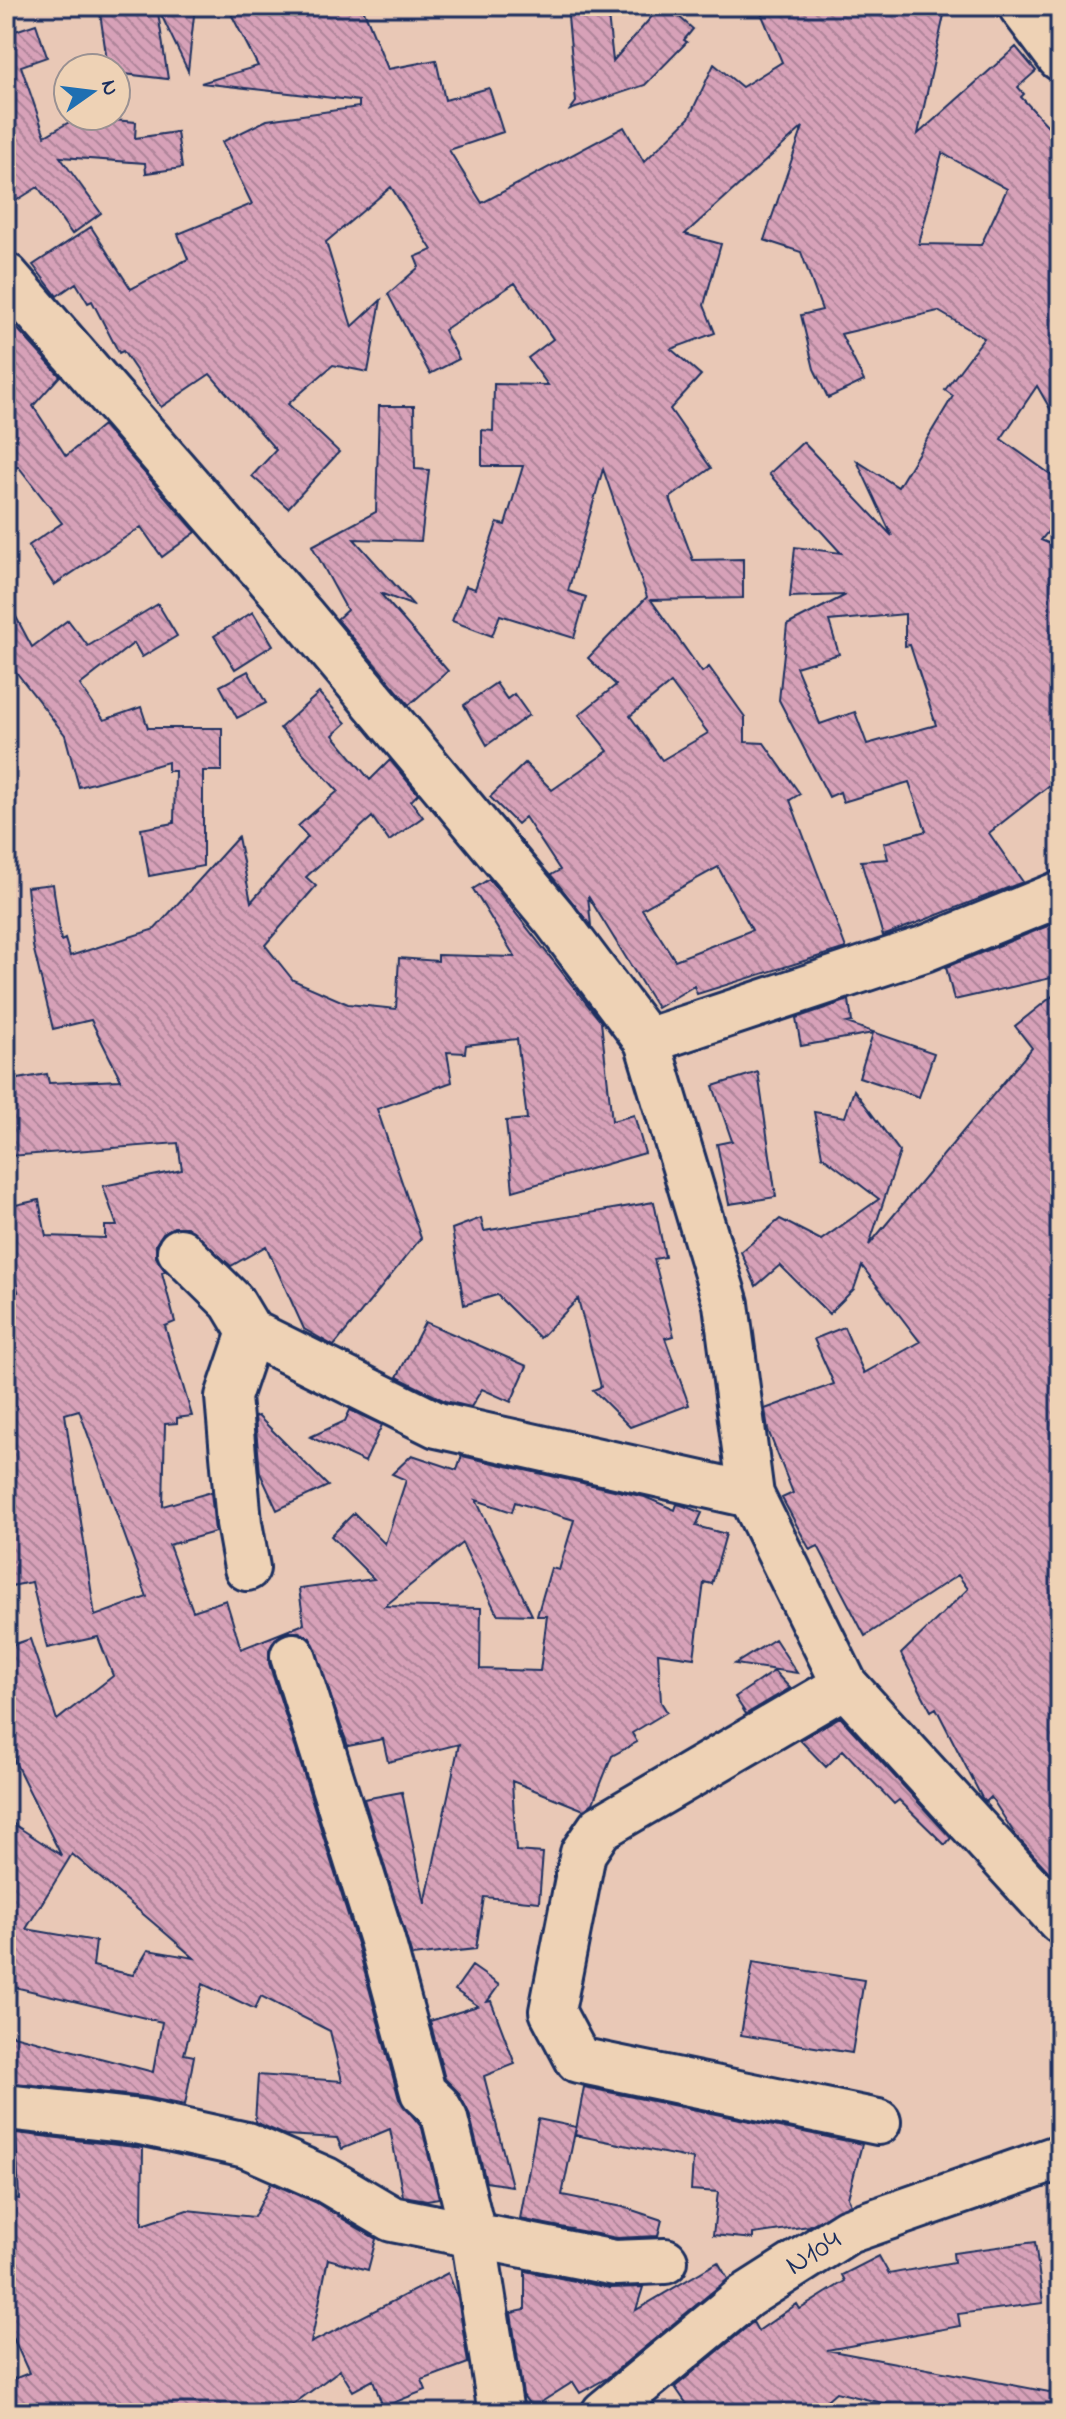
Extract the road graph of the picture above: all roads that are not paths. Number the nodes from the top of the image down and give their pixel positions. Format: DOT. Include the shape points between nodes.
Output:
graph roads {
  1 [pos="1021,6"];
  2 [pos="1060,58"];
  3 [pos="14,295"];
  4 [pos="1060,894"];
  5 [pos="647,1041"];
  6 [pos="180,1251"];
  7 [pos="250,1332"];
  8 [pos="751,1495"];
  9 [pos="247,1568"];
  10 [pos="293,1656"];
  11 [pos="845,1685"];
  12 [pos="1060,1921"];
  13 [pos="6,2107"];
  14 [pos="878,2122"];
  15 [pos="1060,2157"];
  16 [pos="473,2234"];
  17 [pos="665,2261"];
  18 [pos="501,2413"];
  19 [pos="604,2413"];
  1 -- 2 [label="street"];
  3 -- 5 [label="street" via="303,617 555,919"];
  4 -- 5 [label="street" via="924,949"];
  5 -- 8 [label="street" via="726,1304"];
  6 -- 7 [label="street" via="232,1302"];
  7 -- 8 [label="street" via="437,1425"];
  7 -- 9 [label="street" via="228,1397"];
  8 -- 11 [label="street"];
  10 -- 16 [label="street" via="382,1940 423,2092 445,2119"];
  11 -- 12 [label="street"];
  11 -- 14 [label="street" via="600,1828 583,1853 552,2011 578,2060"];
  13 -- 16 [label="street" via="141,2122 246,2145 326,2180 392,2219"];
  15 -- 19 [label="street, N104 / N104" via="848,2231 746,2296"];
  16 -- 17 [label="street" via="615,2263"];
  16 -- 18 [label="street"];
}
